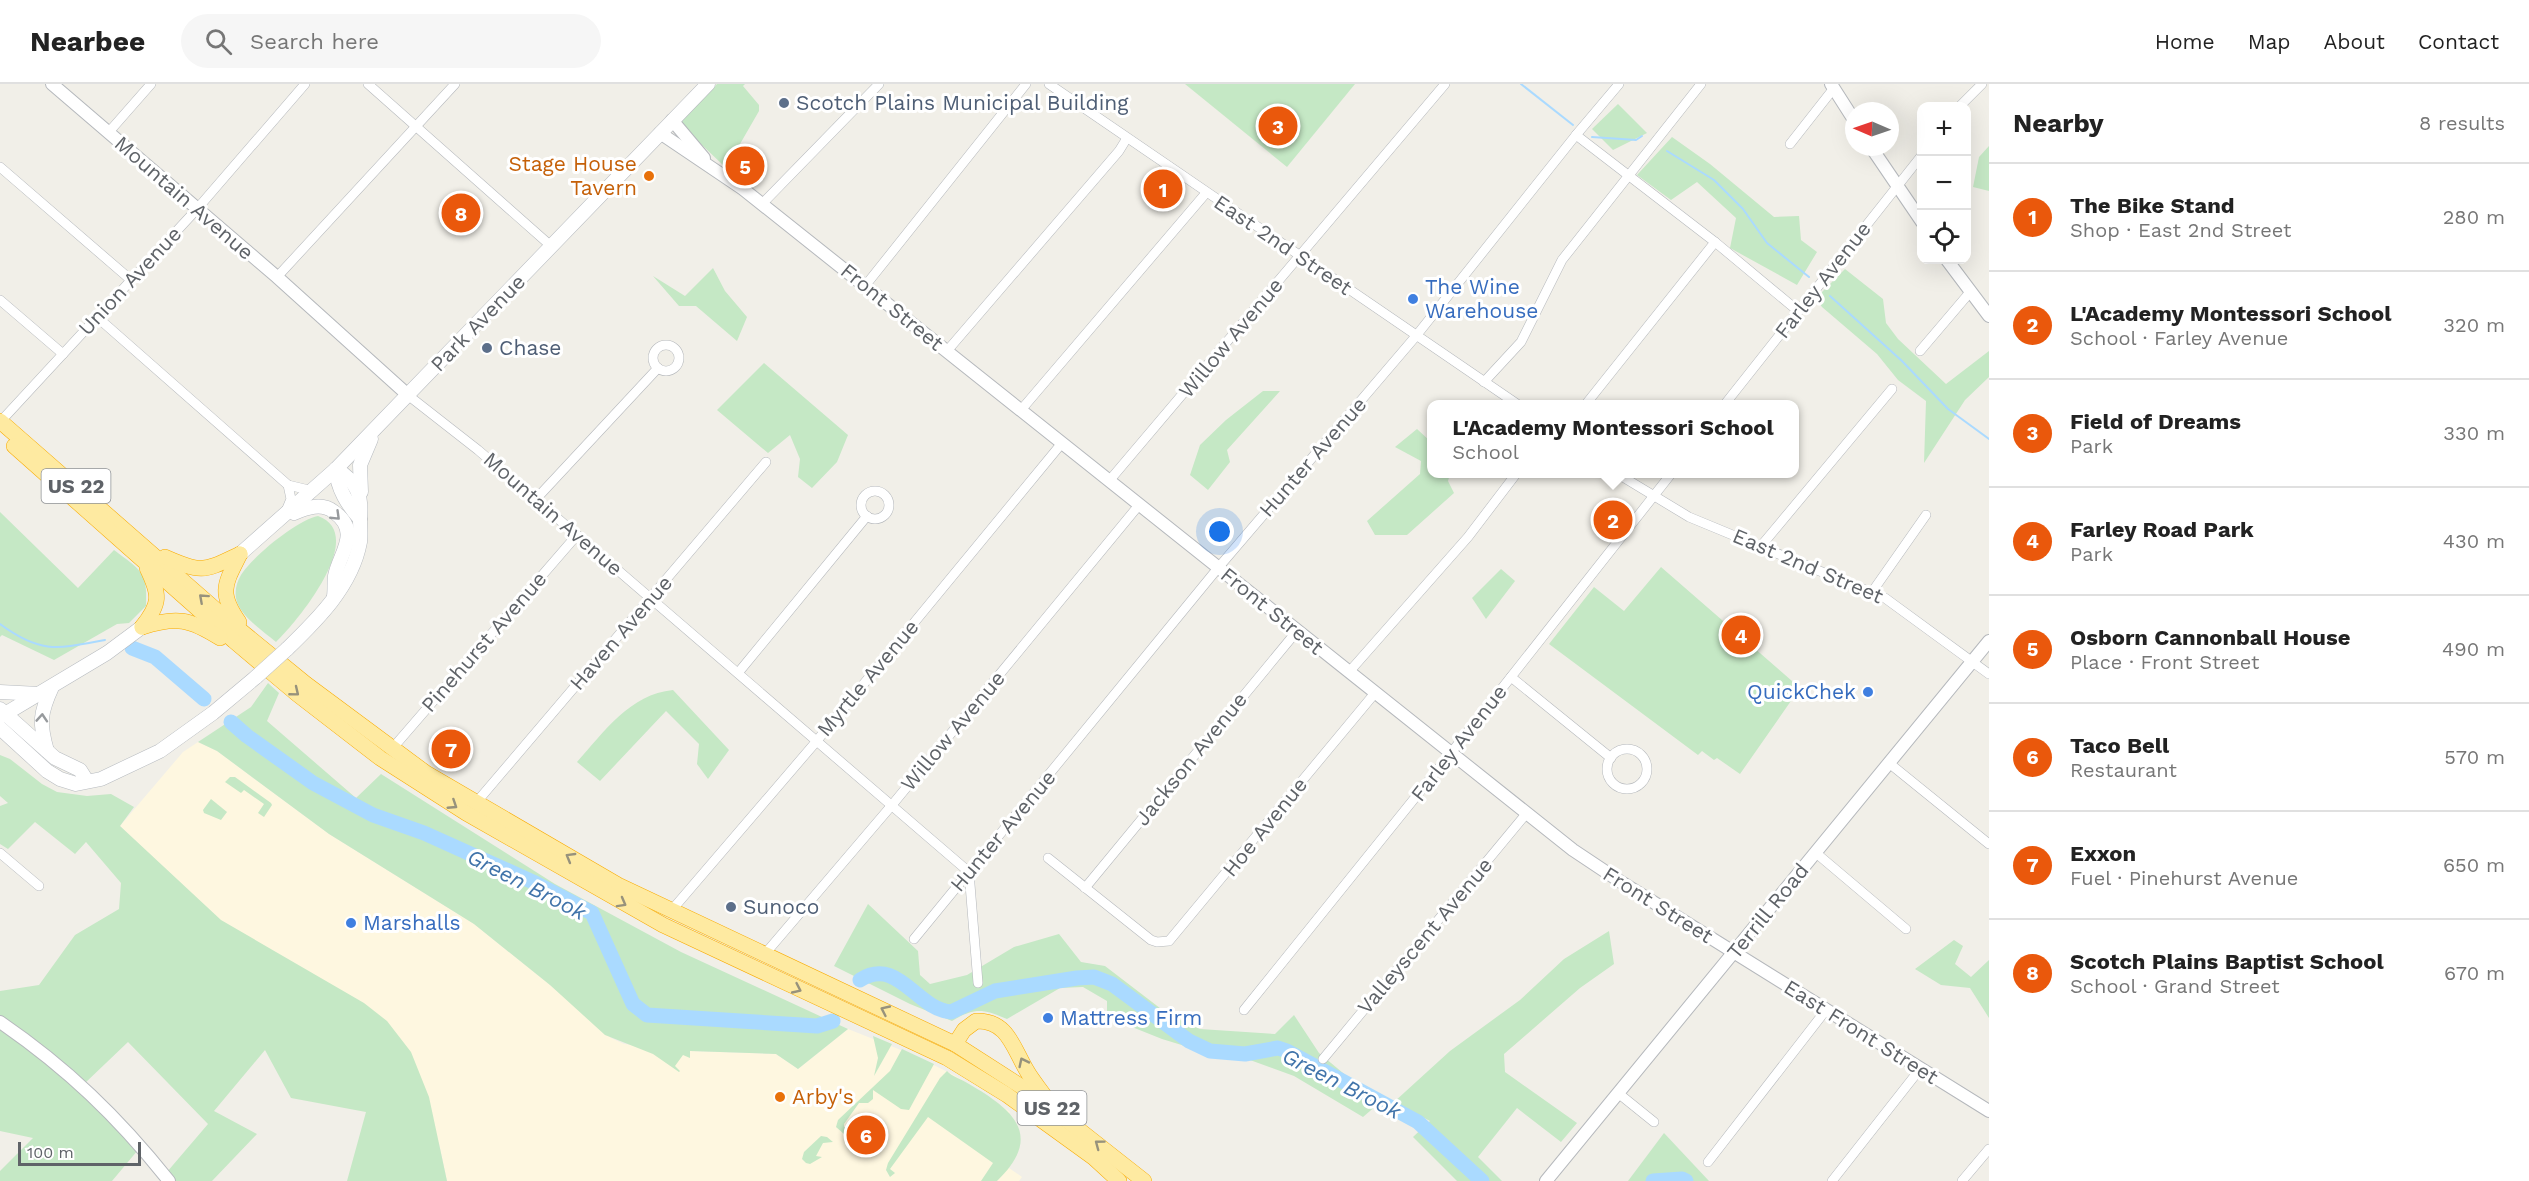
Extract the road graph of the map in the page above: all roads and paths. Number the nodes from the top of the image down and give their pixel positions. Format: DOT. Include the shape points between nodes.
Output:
graph roads {
  1 [pos="52,84"];
  2 [pos="151,84"];
  3 [pos="305,84"];
  4 [pos="369,84"];
  5 [pos="455,84"];
  6 [pos="879,84"];
  7 [pos="1026,84"];
  8 [pos="1049,84"];
  9 [pos="1445,84"];
  10 [pos="1619,84"];
  11 [pos="1701,84"];
  12 [pos="1982,84"];
  13 [pos="1833,86"];
  14 [pos="700,87"];
  15 [pos="1964,102"];
  16 [pos="1845,105"];
  17 [pos="672,120"];
  18 [pos="416,126"];
  19 [pos="108,133"];
  20 [pos="660,133"];
  21 [pos="1575,135"];
  22 [pos="1127,138"];
  23 [pos="1790,144"];
  24 [pos="1877,156"];
  25 [pos="1921,156"];
  26 [pos="708,164"];
  27 [pos="0,167"];
  28 [pos="1628,175"];
  29 [pos="1897,186"];
  30 [pos="1206,193"];
  31 [pos="762,204"];
  32 [pos="197,208"];
  33 [pos="1917,215"];
  34 [pos="1715,242"];
  35 [pos="551,246"];
  36 [pos="1300,256"];
  37 [pos="1950,264"];
  38 [pos="277,277"];
  39 [pos="131,280"];
  40 [pos="865,286"];
  41 [pos="1971,291"];
  42 [pos="0,300"];
  43 [pos="1798,311"];
  44 [pos="1989,316"];
  45 [pos="97,317"];
  46 [pos="1416,336"];
  47 [pos="947,351"];
  48 [pos="1920,351"];
  49 [pos="63,354"];
  50 [pos="658,368"];
  51 [pos="1484,382"];
  52 [pos="1892,389"];
  53 [pos="409,396"];
  54 [pos="1510,400"];
  55 [pos="1590,400"];
  56 [pos="1729,400"];
  57 [pos="1021,410"];
  58 [pos="0,421"];
  59 [pos="377,427"];
  60 [pos="0,434"];
  61 [pos="1062,444"];
  62 [pos="766,462"];
  63 [pos="336,470"];
  64 [pos="1513,478"];
  65 [pos="1624,478"];
  66 [pos="1668,478"];
  67 [pos="1109,481"];
  68 [pos="288,485"];
  69 [pos="313,491"];
  70 [pos="361,495"];
  71 [pos="1653,497"];
  72 [pos="536,499"];
  73 [pos="1139,505"];
  74 [pos="1926,515"];
  75 [pos="867,516"];
  76 [pos="283,517"];
  77 [pos="360,519"];
  78 [pos="577,535"];
  79 [pos="1761,546"];
  80 [pos="240,554"];
  81 [pos="147,555"];
  82 [pos="1218,568"];
  83 [pos="1872,592"];
  84 [pos="334,598"];
  85 [pos="652,599"];
  86 [pos="142,627"];
  87 [pos="1298,631"];
  88 [pos="241,638"];
  89 [pos="1989,641"];
  90 [pos="1972,661"];
  91 [pos="1349,672"];
  92 [pos="738,673"];
  93 [pos="1989,674"];
  94 [pos="1511,677"];
  95 [pos="53,687"];
  96 [pos="0,692"];
  97 [pos="1375,693"];
  98 [pos="39,694"];
  99 [pos="2,713"];
  100 [pos="0,728"];
  101 [pos="817,741"];
  102 [pos="0,745"];
  103 [pos="391,750"];
  104 [pos="24,751"];
  105 [pos="47,751"];
  106 [pos="1451,753"];
  107 [pos="1611,758"];
  108 [pos="1889,763"];
  109 [pos="87,781"];
  110 [pos="475,804"];
  111 [pos="892,805"];
  112 [pos="1526,814"];
  113 [pos="1989,844"];
  114 [pos="0,853"];
  115 [pos="1816,853"];
  116 [pos="1048,858"];
  117 [pos="969,872"];
  118 [pos="39,886"];
  119 [pos="1085,888"];
  120 [pos="671,911"];
  121 [pos="1906,929"];
  122 [pos="914,939"];
  123 [pos="1734,952"];
  124 [pos="764,955"];
  125 [pos="978,983"];
  126 [pos="1244,1010"];
  127 [pos="1826,1010"];
  128 [pos="0,1022"];
  129 [pos="955,1044"];
  130 [pos="1323,1059"];
  131 [pos="1920,1069"];
  132 [pos="1618,1093"];
  133 [pos="1055,1110"];
  134 [pos="1989,1112"];
  135 [pos="1654,1122"];
  136 [pos="1989,1149"];
  137 [pos="1708,1162"];
  138 [pos="169,1181"];
  139 [pos="1119,1181"];
  140 [pos="1144,1181"];
  141 [pos="1546,1181"];
  142 [pos="1832,1181"];
  143 [pos="1962,1181"];
  1 -- 19 [label="street, Mountain Avenue"];
  2 -- 19 [label="street"];
  3 -- 32 [label="street, Union Avenue"];
  4 -- 18 [label="street"];
  5 -- 18 [label="street"];
  6 -- 31 [label="street"];
  7 -- 40 [label="street"];
  8 -- 22 [label="street, East 2nd Street"];
  9 -- 36 [label="street, Willow Avenue"];
  10 -- 21 [label="street, Hunter Avenue"];
  11 -- 28 [label="street"];
  12 -- 15 [label="street"];
  13 -- 16 [label="street"];
  13 -- 23 [label="street"];
  14 -- 17 [label="main road, Park Avenue"];
  17 -- 20 [label="main road, Park Avenue"];
  17 -- 26 [label="street, Front Street"];
  18 -- 35 [label="street"];
  18 -- 38 [label="street"];
  19 -- 32 [label="street, Mountain Avenue"];
  20 -- 26 [label="street, Front Street"];
  20 -- 35 [label="main road, Park Avenue"];
  21 -- 28 [label="street"];
  21 -- 46 [label="street, Hunter Avenue"];
  22 -- 30 [label="street, East 2nd Street"];
  22 -- 47 [label="street"];
  24 -- 29 [label="street"];
  25 -- 29 [label="street, Farley Avenue"];
  26 -- 31 [label="street, Front Street"];
  27 -- 39 [label="street"];
  28 -- 34 [label="street"];
  28 -- 51 [label="street" via="1562,260 1521,342"];
  29 -- 33 [label="street"];
  29 -- 43 [label="street, Farley Avenue"];
  30 -- 36 [label="street, East 2nd Street"];
  30 -- 57 [label="street"];
  31 -- 40 [label="street, Front Street"];
  32 -- 38 [label="street, Mountain Avenue"];
  32 -- 39 [label="street, Union Avenue"];
  34 -- 43 [label="street"];
  34 -- 55 [label="street"];
  35 -- 53 [label="main road, Park Avenue"];
  36 -- 46 [label="street, East 2nd Street"];
  36 -- 67 [label="street, Willow Avenue"];
  37 -- 41 [label="street"];
  38 -- 53 [label="street, Mountain Avenue"];
  39 -- 45 [label="street, Union Avenue"];
  40 -- 47 [label="street, Front Street"];
  41 -- 44 [label="street"];
  41 -- 48 [label="street"];
  42 -- 49 [label="street"];
  43 -- 56 [label="street, Farley Avenue"];
  45 -- 49 [label="street, Union Avenue"];
  45 -- 68 [label="street"];
  46 -- 51 [label="street, East 2nd Street"];
  46 -- 82 [label="street, Hunter Avenue"];
  47 -- 57 [label="street, Front Street"];
  49 -- 58 [label="street, Union Avenue"];
  50 -- 72 [label="street"];
  51 -- 54 [label="street, East 2nd Street"];
  52 -- 79 [label="street"];
  53 -- 59 [label="main road, Park Avenue"];
  53 -- 72 [label="street, Mountain Avenue"];
  57 -- 61 [label="street, Front Street"];
  58 -- 81 [label="highway, US 22"];
  59 -- 63 [label="main road, Park Avenue"];
  59 -- 70 [label="main road" via="360,465"];
  60 -- 81 [label="highway, US 22"];
  61 -- 67 [label="street, Front Street"];
  61 -- 101 [label="street, Myrtle Avenue"];
  62 -- 85 [label="street, Haven Avenue"];
  63 -- 69 [label="main road, Park Avenue"];
  63 -- 70 [label="main road"];
  63 -- 77 [label="main road" via="340,489"];
  64 -- 91 [label="street" via="1468,537"];
  65 -- 71 [label="street, East 2nd Street"];
  66 -- 71 [label="street, Farley Avenue"];
  67 -- 73 [label="street, Front Street"];
  68 -- 69 [label="street"];
  68 -- 76 [label="street" via="291,499"];
  69 -- 76 [label="main road, Park Avenue"];
  70 -- 77 [label="main road"];
  71 -- 79 [label="street, East 2nd Street" via="1689,517"];
  71 -- 94 [label="street, Farley Avenue"];
  72 -- 78 [label="street, Mountain Avenue"];
  73 -- 82 [label="street, Front Street"];
  73 -- 111 [label="street, Willow Avenue"];
  74 -- 83 [label="street"];
  75 -- 92 [label="street"];
  76 -- 80 [label="main road, Park Avenue"];
  76 -- 84 [label="main road, one-way" via="320,507 331,510 343,521 347,542 335,576"];
  77 -- 84 [label="main road" via="357,553"];
  78 -- 85 [label="street, Mountain Avenue"];
  78 -- 103 [label="street, Pinehurst Avenue"];
  79 -- 83 [label="street, East 2nd Street"];
  80 -- 81 [label="highway" via="204,570"];
  80 -- 88 [label="highway" via="228,578 225,597"];
  81 -- 86 [label="highway" via="157,598 153,613"];
  81 -- 88 [label="highway, US 22"];
  82 -- 87 [label="street, Front Street"];
  82 -- 117 [label="street, Hunter Avenue"];
  83 -- 90 [label="street, East 2nd Street" via="1902,609"];
  84 -- 109 [label="main road, bridge" via="287,649 198,725 127,769"];
  85 -- 92 [label="street, Mountain Avenue"];
  85 -- 110 [label="street, Haven Avenue"];
  86 -- 88 [label="highway" via="174,619 193,623 220,638"];
  86 -- 95 [label="main road"];
  87 -- 91 [label="street, Front Street"];
  87 -- 119 [label="street, Jackson Avenue"];
  88 -- 103 [label="highway, US 22"];
  88 -- 139 [label="highway, US 22, one-way" via="297,694 380,758 466,813 663,925 938,1054 977,1076 1078,1146"];
  89 -- 90 [label="street, Terrill Road"];
  90 -- 93 [label="street, East 2nd Street"];
  90 -- 108 [label="street, Terrill Road"];
  91 -- 97 [label="street, Front Street"];
  92 -- 101 [label="street, Mountain Avenue"];
  94 -- 106 [label="street, Farley Avenue"];
  94 -- 107 [label="street"];
  95 -- 98 [label="main road"];
  105 -- 95 [label="main road, one-way" via="41,715"];
  96 -- 98 [label="main road"];
  97 -- 106 [label="street, Front Street"];
  97 -- 119 [label="street, Hoe Avenue" via="1169,941 1157,942 1146,936"];
  98 -- 99 [label="main road"];
  99 -- 105 [label="main road"];
  100 -- 104 [label="main road"];
  101 -- 111 [label="street, Mountain Avenue"];
  101 -- 120 [label="street, Myrtle Avenue"];
  102 -- 104 [label="main road"];
  103 -- 110 [label="highway, US 22"];
  104 -- 109 [label="main road" via="60,779 76,784"];
  105 -- 109 [label="main road" via="80,770"];
  106 -- 112 [label="street, Front Street"];
  106 -- 126 [label="street, Farley Avenue"];
  107 -- 107 [label="street" via="1608,775 1618,787 1631,789 1645,778 1645,760 1636,752 1622,750"];
  108 -- 113 [label="street"];
  108 -- 115 [label="street, Terrill Road"];
  120 -- 110 [label="highway, US 22, one-way"];
  111 -- 117 [label="street, Mountain Avenue"];
  111 -- 124 [label="street, Willow Avenue"];
  112 -- 123 [label="street, Front Street" via="1588,861"];
  112 -- 130 [label="street, Valleyscent Avenue"];
  114 -- 118 [label="street"];
  115 -- 121 [label="street"];
  115 -- 123 [label="street, Terrill Road"];
  116 -- 119 [label="street"];
  117 -- 122 [label="street, Hunter Avenue"];
  117 -- 125 [label="street"];
  120 -- 124 [label="highway, US 22"];
  123 -- 127 [label="street, East Front Street"];
  123 -- 132 [label="street, Terrill Road"];
  129 -- 124 [label="highway, US 22, one-way"];
  127 -- 131 [label="street, East Front Street"];
  127 -- 137 [label="street"];
  128 -- 138 [label="street" via="43,1051 94,1096"];
  129 -- 133 [label="highway, US 22"];
  133 -- 129 [label="highway, one-way" via="1026,1070 1009,1035 995,1023 976,1021"];
  131 -- 134 [label="street, East Front Street"];
  131 -- 142 [label="street"];
  132 -- 135 [label="street"];
  132 -- 141 [label="street, Terrill Road"];
  140 -- 133 [label="highway, US 22, one-way"];
  136 -- 143 [label="street"];
}
